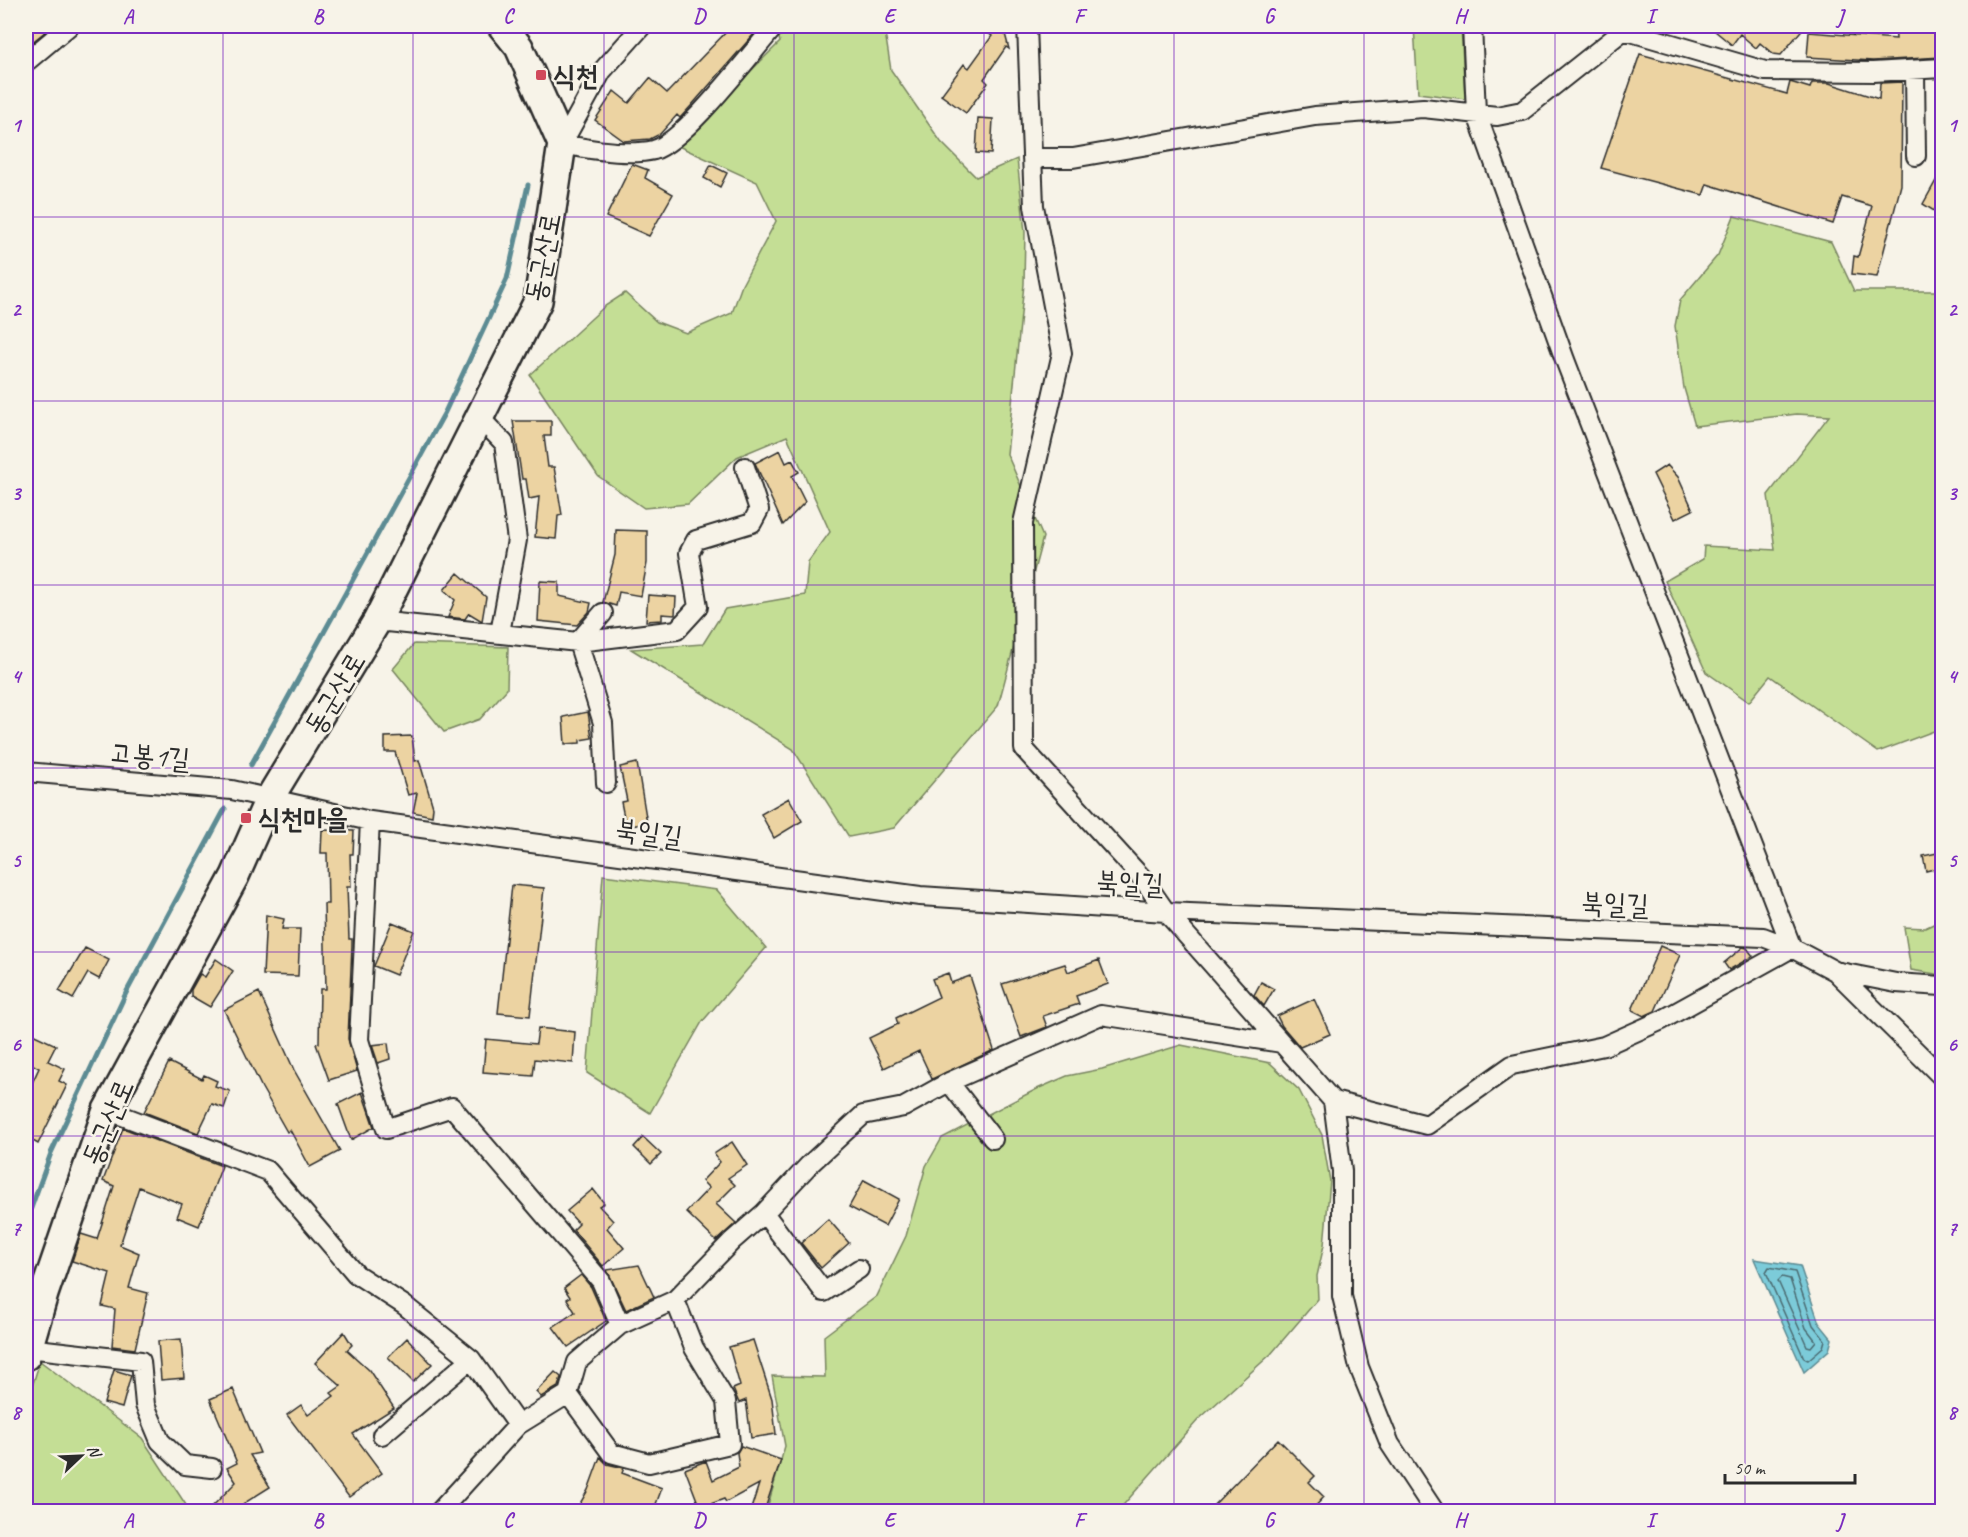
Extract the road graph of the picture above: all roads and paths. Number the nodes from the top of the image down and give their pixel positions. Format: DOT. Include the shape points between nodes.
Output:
graph roads {
  1 [pos="69,26"];
  2 [pos="502,26"];
  3 [pos="642,26"];
  4 [pos="775,26"];
  5 [pos="1027,26"];
  6 [pos="1472,26"];
  7 [pos="1623,28"];
  8 [pos="26,62"];
  9 [pos="1942,68"];
  10 [pos="1915,71"];
  11 [pos="1476,112"];
  12 [pos="562,144"];
  13 [pos="1916,156"];
  14 [pos="1032,158"];
  15 [pos="478,416"];
  16 [pos="745,466"];
  17 [pos="603,613"];
  18 [pos="377,621"];
  19 [pos="500,633"];
  20 [pos="578,642"];
  21 [pos="26,771"];
  22 [pos="606,783"];
  23 [pos="269,799"];
  24 [pos="370,821"];
  25 [pos="1166,912"];
  26 [pos="1792,948"];
  27 [pos="1835,971"];
  28 [pos="1942,986"];
  29 [pos="1282,1043"];
  30 [pos="1942,1077"];
  31 [pos="949,1082"];
  32 [pos="1333,1101"];
  33 [pos="107,1110"];
  34 [pos="993,1139"];
  35 [pos="764,1213"];
  36 [pos="859,1269"];
  37 [pos="675,1300"];
  38 [pos="620,1325"];
  39 [pos="27,1352"];
  40 [pos="471,1359"];
  41 [pos="568,1394"];
  42 [pos="518,1425"];
  43 [pos="382,1435"];
  44 [pos="213,1468"];
  45 [pos="439,1512"];
  46 [pos="1435,1512"];
  1 -- 8 [label="street"];
  2 -- 12 [label="street" via="519,47"];
  3 -- 12 [label="street" via="602,71"];
  4 -- 12 [label="street" via="690,125 654,150 598,151"];
  5 -- 14 [label="street"];
  6 -- 11 [label="street"];
  7 -- 10 [label="street" via="1765,71"];
  7 -- 11 [label="street" via="1522,111 1497,116"];
  9 -- 10 [label="street"];
  10 -- 13 [label="street"];
  11 -- 14 [label="street" via="1423,108 1315,116 1073,158"];
  11 -- 26 [label="street" via="1565,360"];
  12 -- 15 [label="street, 동군산로" via="538,301"];
  14 -- 25 [label="street" via="1034,206 1062,353 1023,523 1024,749 1143,879"];
  15 -- 18 [label="street, 동군산로"];
  15 -- 19 [label="street" via="504,443 517,540"];
  16 -- 20 [label="street" via="759,510 752,523 696,540 688,553 698,607 677,630"];
  17 -- 20 [label="street"];
  18 -- 19 [label="street"];
  18 -- 23 [label="street, 동군산로"];
  19 -- 20 [label="street"];
  20 -- 22 [label="street" via="603,723"];
  21 -- 23 [label="street, 고봉1길" via="232,790"];
  23 -- 24 [label="street, 북일길"];
  23 -- 33 [label="street, 동군산로" via="235,876"];
  24 -- 25 [label="street, 북일길" via="920,896"];
  24 -- 38 [label="street" via="359,1040 386,1129 452,1107 601,1281"];
  25 -- 26 [label="street, 북일길" via="1762,937"];
  25 -- 29 [label="street"];
  26 -- 27 [label="street, 북일길"];
  26 -- 32 [label="street" via="1662,1020 1604,1046 1512,1065 1428,1125"];
  27 -- 28 [label="street" via="1896,983"];
  27 -- 30 [label="street, 북일길"];
  29 -- 31 [label="street" via="1101,1015"];
  29 -- 32 [label="street"];
  31 -- 34 [label="street"];
  31 -- 35 [label="street" via="904,1107 863,1115"];
  32 -- 46 [label="street" via="1342,1172 1342,1296 1359,1367 1390,1444"];
  33 -- 39 [label="street, 동군산로"];
  33 -- 40 [label="street" via="268,1171 356,1274 404,1305"];
  35 -- 36 [label="street" via="824,1292"];
  35 -- 37 [label="street"];
  37 -- 38 [label="street"];
  37 -- 41 [label="street" via="694,1348 726,1401 730,1444 650,1463 611,1453"];
  38 -- 41 [label="street" via="577,1362"];
  39 -- 44 [label="street" via="141,1361 145,1405 160,1441 185,1465"];
  40 -- 42 [label="street"];
  40 -- 43 [label="street"];
  41 -- 42 [label="street"];
  42 -- 45 [label="street"];
}
